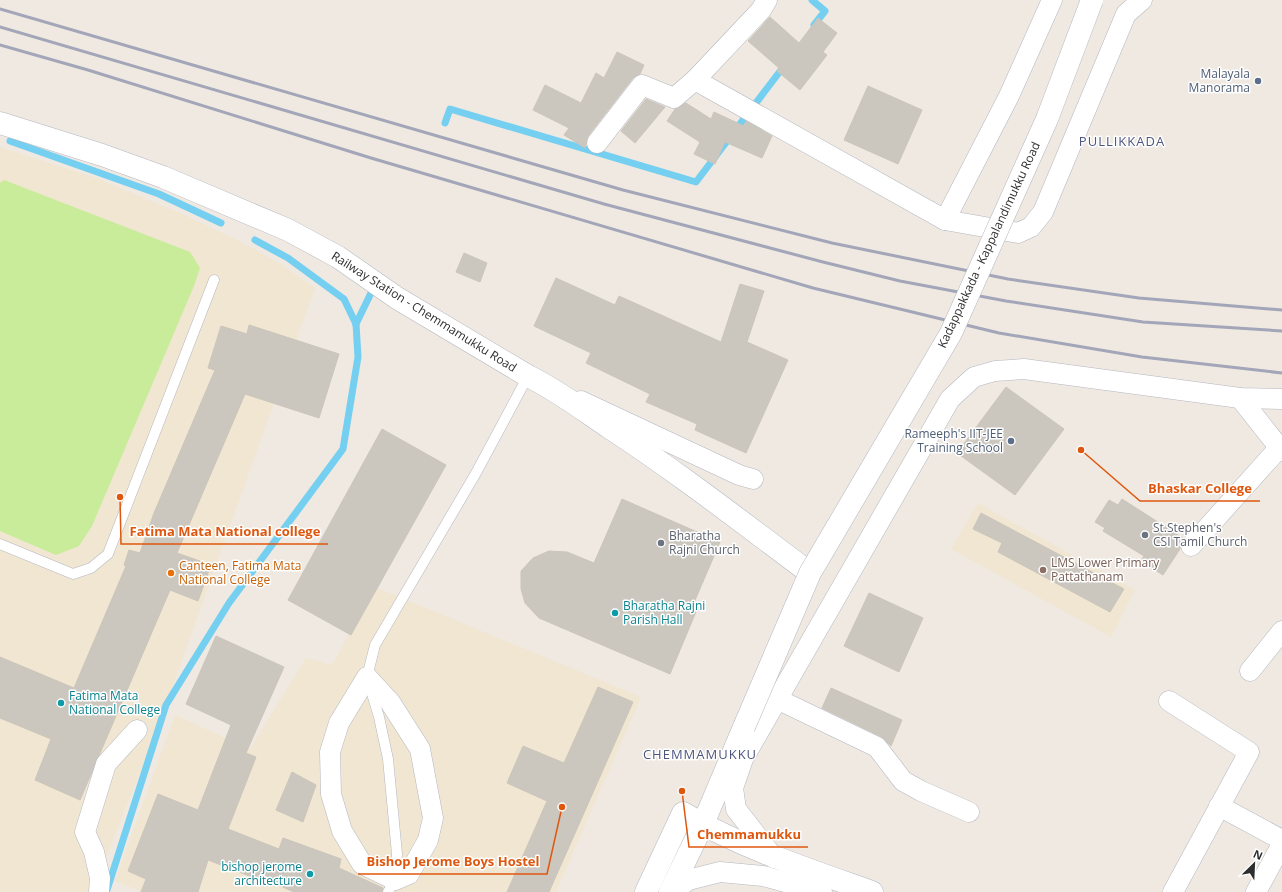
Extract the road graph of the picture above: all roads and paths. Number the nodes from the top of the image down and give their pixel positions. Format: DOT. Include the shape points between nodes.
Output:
graph roads {
  1 [pos="767,0"];
  2 [pos="1052,0"];
  3 [pos="1092,0"];
  4 [pos="1142,0"];
  5 [pos="695,80"];
  6 [pos="0,123"];
  7 [pos="597,143"];
  8 [pos="944,220"];
  9 [pos="214,280"];
  10 [pos="537,381"];
  11 [pos="1240,398"];
  12 [pos="1282,399"];
  13 [pos="1281,450"];
  14 [pos="753,479"];
  15 [pos="0,544"];
  16 [pos="1191,546"];
  17 [pos="810,574"];
  18 [pos="1282,631"];
  19 [pos="1250,671"];
  20 [pos="367,677"];
  21 [pos="777,698"];
  22 [pos="1169,700"];
  23 [pos="137,730"];
  24 [pos="1219,806"];
  25 [pos="969,812"];
  26 [pos="703,824"];
  27 [pos="1282,840"];
  28 [pos="1282,844"];
  29 [pos="774,858"];
  30 [pos="392,886"];
  31 [pos="99,892"];
  32 [pos="646,892"];
  33 [pos="670,892"];
  34 [pos="822,892"];
  35 [pos="872,892"];
  36 [pos="1173,892"];
  37 [pos="1256,892"];
  1 -- 5 [label="street"];
  2 -- 8 [label="street" via="1009,96"];
  3 -- 17 [label="main road, Kadappakkada - Kappalandimukku Road, bridge" via="1047,119 951,333"];
  4 -- 8 [label="street" via="1126,14 1043,212 1031,227 1018,233"];
  5 -- 7 [label="street" via="674,98 642,85"];
  5 -- 8 [label="street"];
  6 -- 10 [label="main road, Railway Station - Chemmamukku Road" via="163,177 288,230 338,257 397,298"];
  9 -- 15 [label="lane" via="108,554 91,568 72,574"];
  10 -- 14 [label="street" via="739,475"];
  10 -- 17 [label="main road, Railway Station - Chemmamukku Road" via="630,441 720,505"];
  10 -- 20 [label="lane" via="476,473 376,646"];
  11 -- 12 [label="street"];
  11 -- 13 [label="street"];
  11 -- 21 [label="street" via="1024,369 995,371 974,377 950,399"];
  13 -- 16 [label="street"];
  17 -- 26 [label="main road, Kadappakkada - Kappalandimukku Road, bridge"];
  18 -- 19 [label="street"];
  20 -- 30 [label="lane" via="388,759 397,854"];
  20 -- 30 [label="street" via="339,723 330,752 330,794 342,831 362,864"];
  20 -- 30 [label="street" via="390,702 420,749 433,818 428,840 409,874"];
  21 -- 25 [label="street" via="877,747 903,781"];
  21 -- 29 [label="street" via="743,759 733,788 736,809"];
  22 -- 24 [label="street" via="1249,752"];
  23 -- 31 [label="street" via="106,764 85,832 94,852 100,878"];
  24 -- 27 [label="street"];
  24 -- 36 [label="street"];
  26 -- 29 [label="main road"];
  26 -- 32 [label="main road" via="683,813"];
  26 -- 33 [label="main road, Kadappakkada - Kappalandimukku Road"];
  28 -- 37 [label="street"];
  29 -- 35 [label="main road"];
  33 -- 34 [label="street" via="688,880 720,872 763,876"];
}
